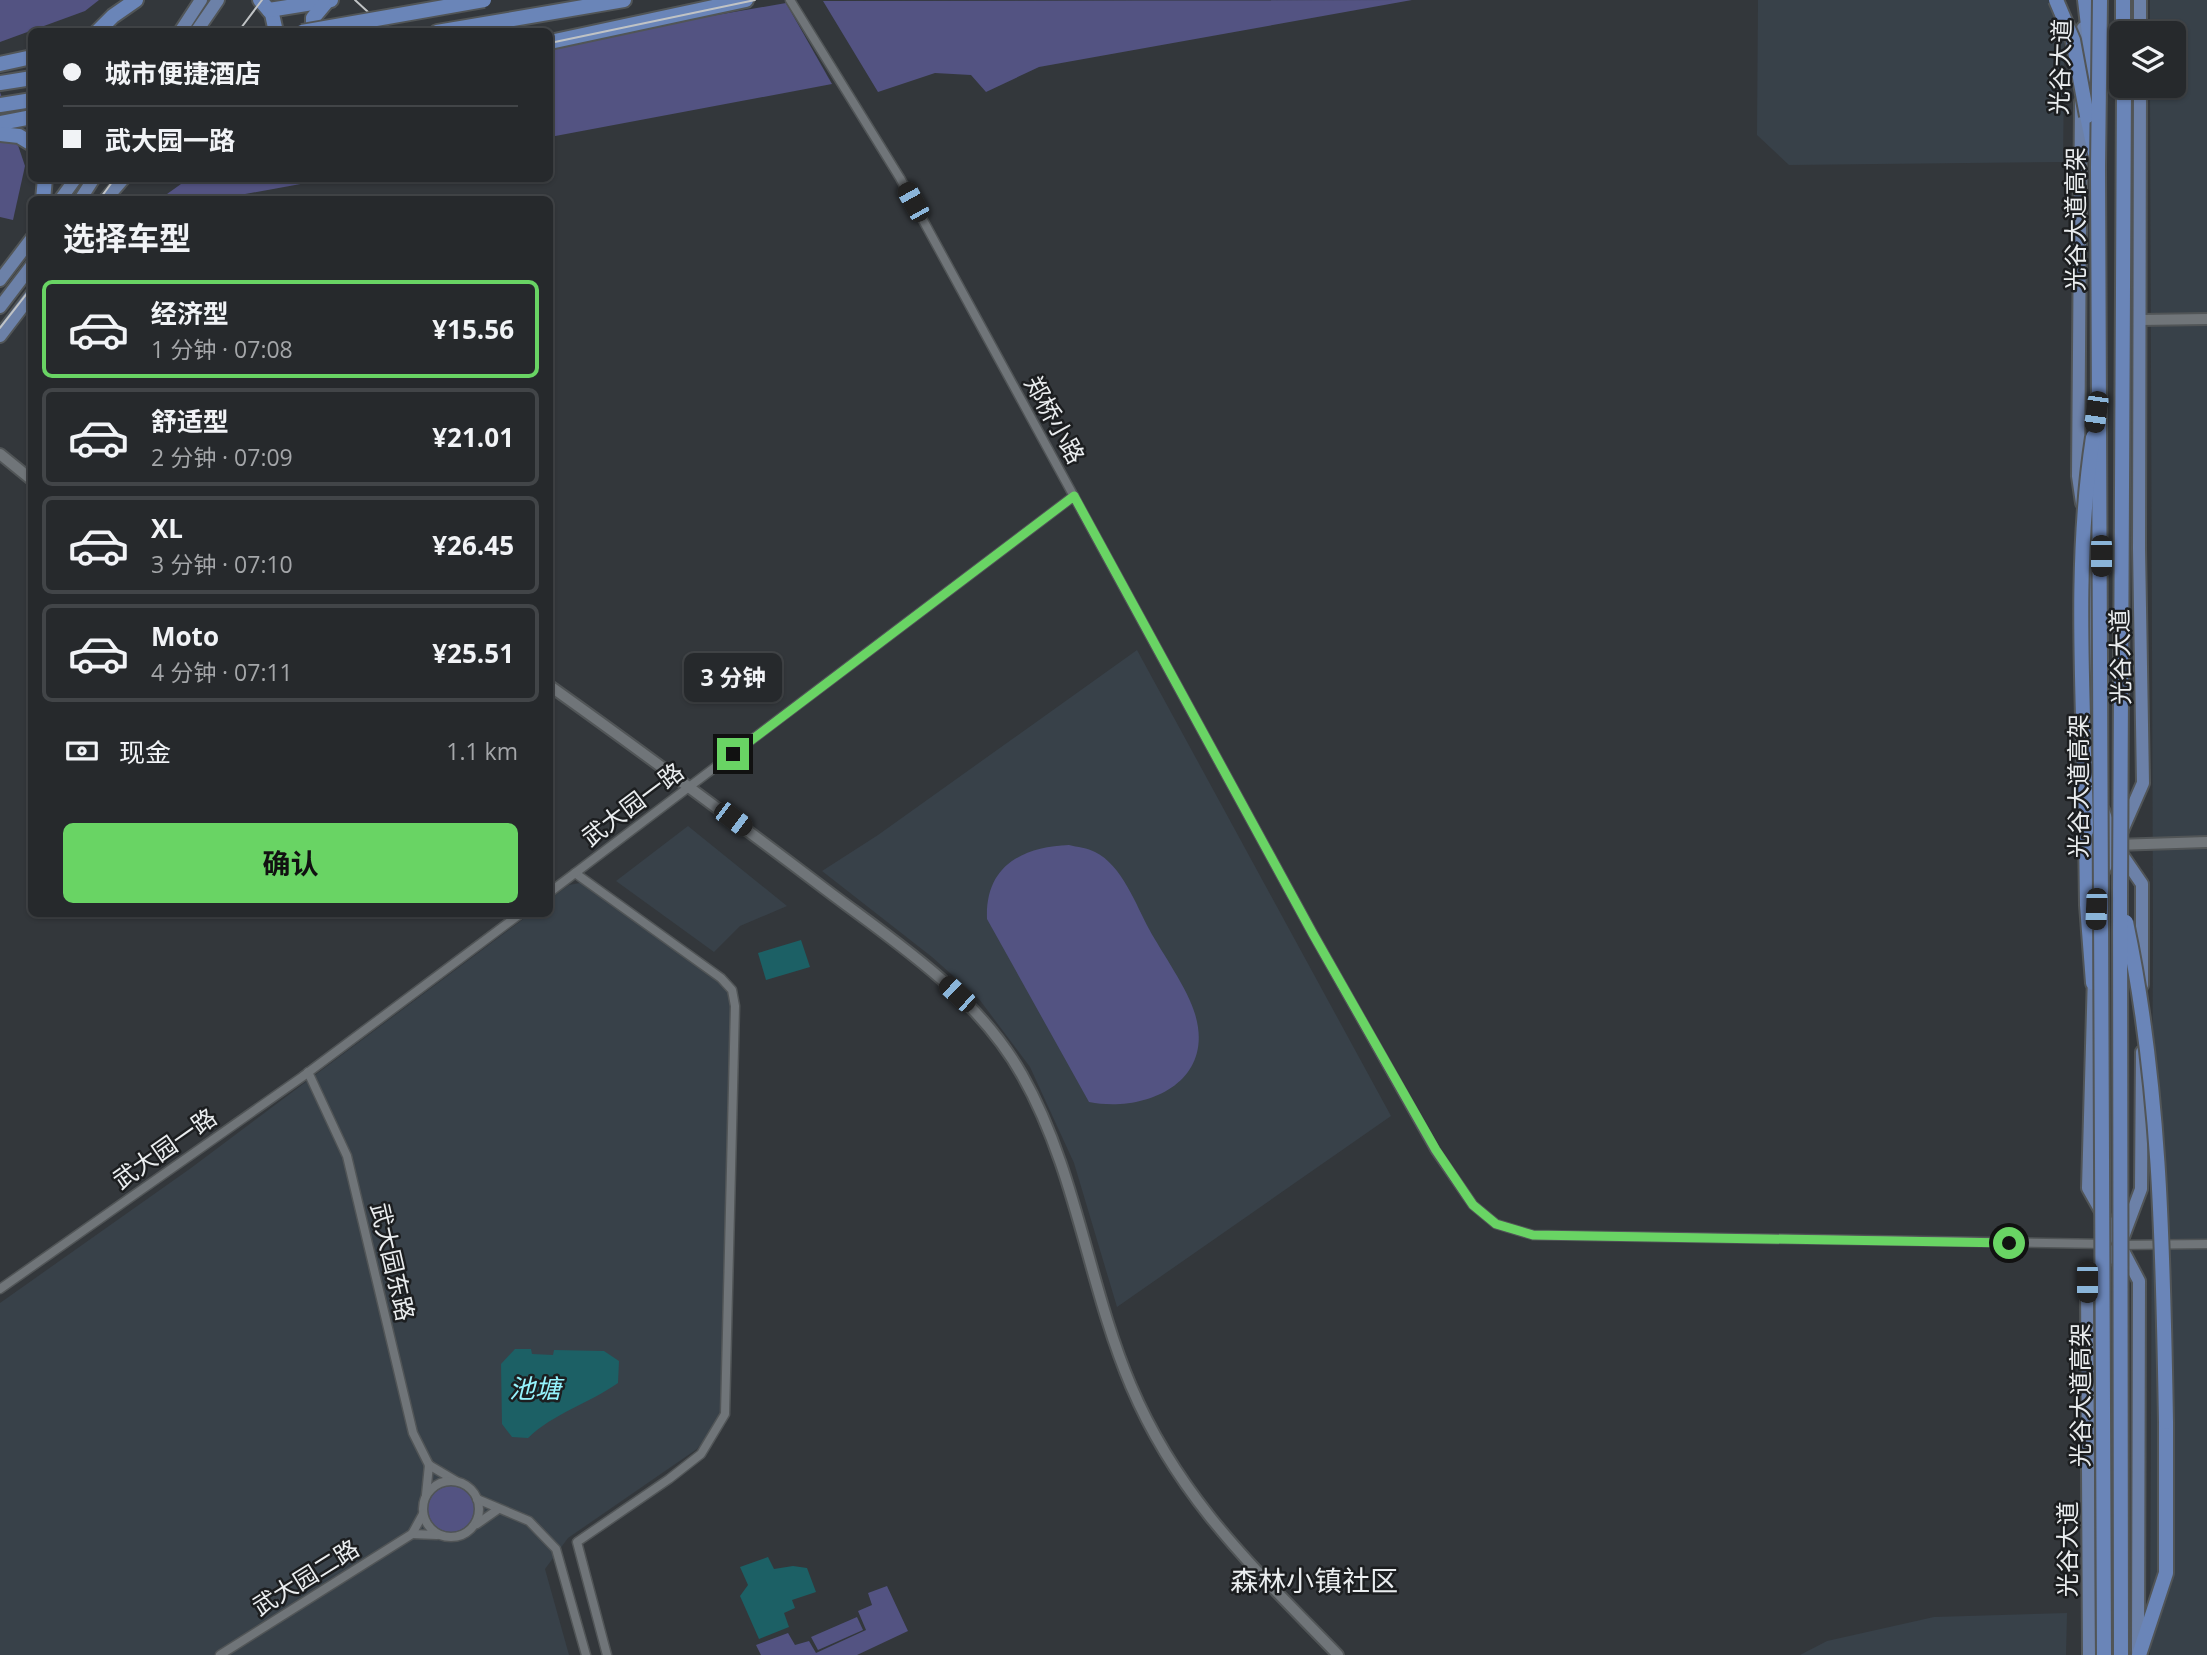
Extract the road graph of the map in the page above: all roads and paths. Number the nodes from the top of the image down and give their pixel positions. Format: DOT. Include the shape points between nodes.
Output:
graph roads {
  1 [pos="136,0"];
  2 [pos="201,0"];
  3 [pos="218,0"];
  4 [pos="329,0"];
  5 [pos="484,0"];
  6 [pos="624,0"];
  7 [pos="746,0"];
  8 [pos="790,0"];
  9 [pos="2056,0"];
  10 [pos="2085,0"];
  11 [pos="2100,0"];
  12 [pos="2123,0"];
  13 [pos="2129,0"];
  14 [pos="2140,0"];
  15 [pos="265,5"];
  16 [pos="2123,21"];
  17 [pos="2124,21"];
  18 [pos="2140,21"];
  19 [pos="101,28"];
  20 [pos="183,28"];
  21 [pos="199,28"];
  22 [pos="274,28"];
  23 [pos="313,28"];
  24 [pos="325,28"];
  25 [pos="460,28"];
  26 [pos="553,41"];
  27 [pos="28,58"];
  28 [pos="0,64"];
  29 [pos="28,79"];
  30 [pos="0,83"];
  31 [pos="2124,98"];
  32 [pos="2140,98"];
  33 [pos="28,101"];
  34 [pos="2098,104"];
  35 [pos="0,105"];
  36 [pos="28,118"];
  37 [pos="0,123"];
  38 [pos="0,134"];
  39 [pos="28,142"];
  40 [pos="2098,167"];
  41 [pos="121,182"];
  42 [pos="108,196"];
  43 [pos="28,232"];
  44 [pos="28,243"];
  45 [pos="0,268"];
  46 [pos="28,270"];
  47 [pos="0,279"];
  48 [pos="28,299"];
  49 [pos="0,307"];
  50 [pos="2207,319"];
  51 [pos="2140,320"];
  52 [pos="0,336"];
  53 [pos="2100,391"];
  54 [pos="0,454"];
  55 [pos="28,477"];
  56 [pos="1074,496"];
  57 [pos="553,689"];
  58 [pos="691,786"];
  59 [pos="2207,842"];
  60 [pos="2115,845"];
  61 [pos="575,873"];
  62 [pos="553,890"];
  63 [pos="2120,894"];
  64 [pos="516,917"];
  65 [pos="2094,983"];
  66 [pos="308,1072"];
  67 [pos="2207,1244"];
  68 [pos="2119,1245"];
  69 [pos="0,1289"];
  70 [pos="429,1465"];
  71 [pos="457,1482"];
  72 [pos="426,1495"];
  73 [pos="477,1499"];
  74 [pos="497,1510"];
  75 [pos="423,1514"];
  76 [pos="474,1526"];
  77 [pos="412,1534"];
  78 [pos="439,1535"];
  79 [pos="220,1655"];
  80 [pos="586,1655"];
  81 [pos="607,1655"];
  82 [pos="1338,1655"];
  83 [pos="2089,1655"];
  84 [pos="2104,1655"];
  85 [pos="2121,1655"];
  86 [pos="2138,1655"];
  1 -- 19 [label="highway"];
  2 -- 20 [label="main road"];
  3 -- 21 [label="main road"];
  4 -- 15 [label="highway"];
  4 -- 23 [label="highway" via="313,18"];
  5 -- 24 [label="highway, bridge"];
  6 -- 25 [label="highway"];
  7 -- 26 [label="highway"];
  8 -- 56 [label="street, 郑桥小路" via="900,178"];
  9 -- 40 [label="highway, bridge" via="2073,40"];
  10 -- 34 [label="highway, bridge"];
  10 -- 60 [label="main road, 光谷大道" via="2078,175 2078,476 2092,564 2094,785"];
  11 -- 34 [label="highway, 光谷大道高架, bridge"];
  12 -- 16 [label="highway"];
  13 -- 17 [label="highway"];
  14 -- 18 [label="main road"];
  15 -- 22 [label="highway"];
  27 -- 28 [label="highway"];
  29 -- 30 [label="highway"];
  31 -- 63 [label="highway, 光谷大道高架, bridge"];
  32 -- 51 [label="main road, 光谷大道"];
  33 -- 35 [label="highway"];
  34 -- 40 [label="highway, 光谷大道高架, bridge"];
  36 -- 37 [label="highway"];
  38 -- 39 [label="highway"];
  40 -- 53 [label="highway, 光谷大道高架, bridge"];
  41 -- 42 [label="main road"];
  43 -- 45 [label="main road"];
  44 -- 47 [label="main road"];
  46 -- 49 [label="main road"];
  48 -- 52 [label="main road"];
  50 -- 51 [label="street"];
  51 -- 60 [label="main road, 光谷大道" via="2143,783"];
  53 -- 65 [label="highway, bridge" via="2087,479 2083,575 2087,905"];
  53 -- 84 [label="highway, 光谷大道高架, bridge"];
  54 -- 55 [label="street"];
  56 -- 58 [label="street, 武大园一路"];
  56 -- 68 [label="street, 郑桥小路" via="1436,1150 1473,1205 1496,1224 1533,1235"];
  57 -- 58 [label="street"];
  58 -- 61 [label="street, 武大园一路"];
  58 -- 82 [label="street" via="927,966 973,1008 1021,1073 1063,1167 1129,1382 1157,1442 1221,1533"];
  59 -- 60 [label="street"];
  60 -- 65 [label="main road, 光谷大道" via="2096,885"];
  60 -- 68 [label="main road, 光谷大道" via="2142,884 2141,1189"];
  61 -- 62 [label="street, 武大园一路"];
  61 -- 81 [label="street" via="721,978 732,990 736,1006 725,1415 701,1454 577,1542"];
  63 -- 85 [label="highway, 光谷大道高架, bridge"];
  63 -- 86 [label="highway, bridge" via="2136,970 2159,1160 2166,1573"];
  64 -- 66 [label="street, 武大园一路"];
  65 -- 68 [label="main road, 光谷大道" via="2088,1188"];
  66 -- 69 [label="street, 武大园一路"];
  66 -- 70 [label="street, 武大园东路" via="347,1156 413,1433"];
  67 -- 68 [label="street, 郑桥小路"];
  68 -- 83 [label="main road, 光谷大道" via="2087,1282"];
  68 -- 86 [label="main road, 光谷大道" via="2140,1281"];
  70 -- 71 [label="street"];
  70 -- 72 [label="street"];
  71 -- 72 [label="street" via="440,1483"];
  71 -- 73 [label="street"];
  72 -- 75 [label="street"];
  73 -- 74 [label="street"];
  73 -- 76 [label="street"];
  74 -- 76 [label="street"];
  74 -- 80 [label="street" via="529,1521 556,1549"];
  75 -- 77 [label="street"];
  75 -- 78 [label="street"];
  76 -- 78 [label="street" via="458,1537"];
  77 -- 78 [label="street"];
  77 -- 79 [label="street, 武大园二路"];
}
